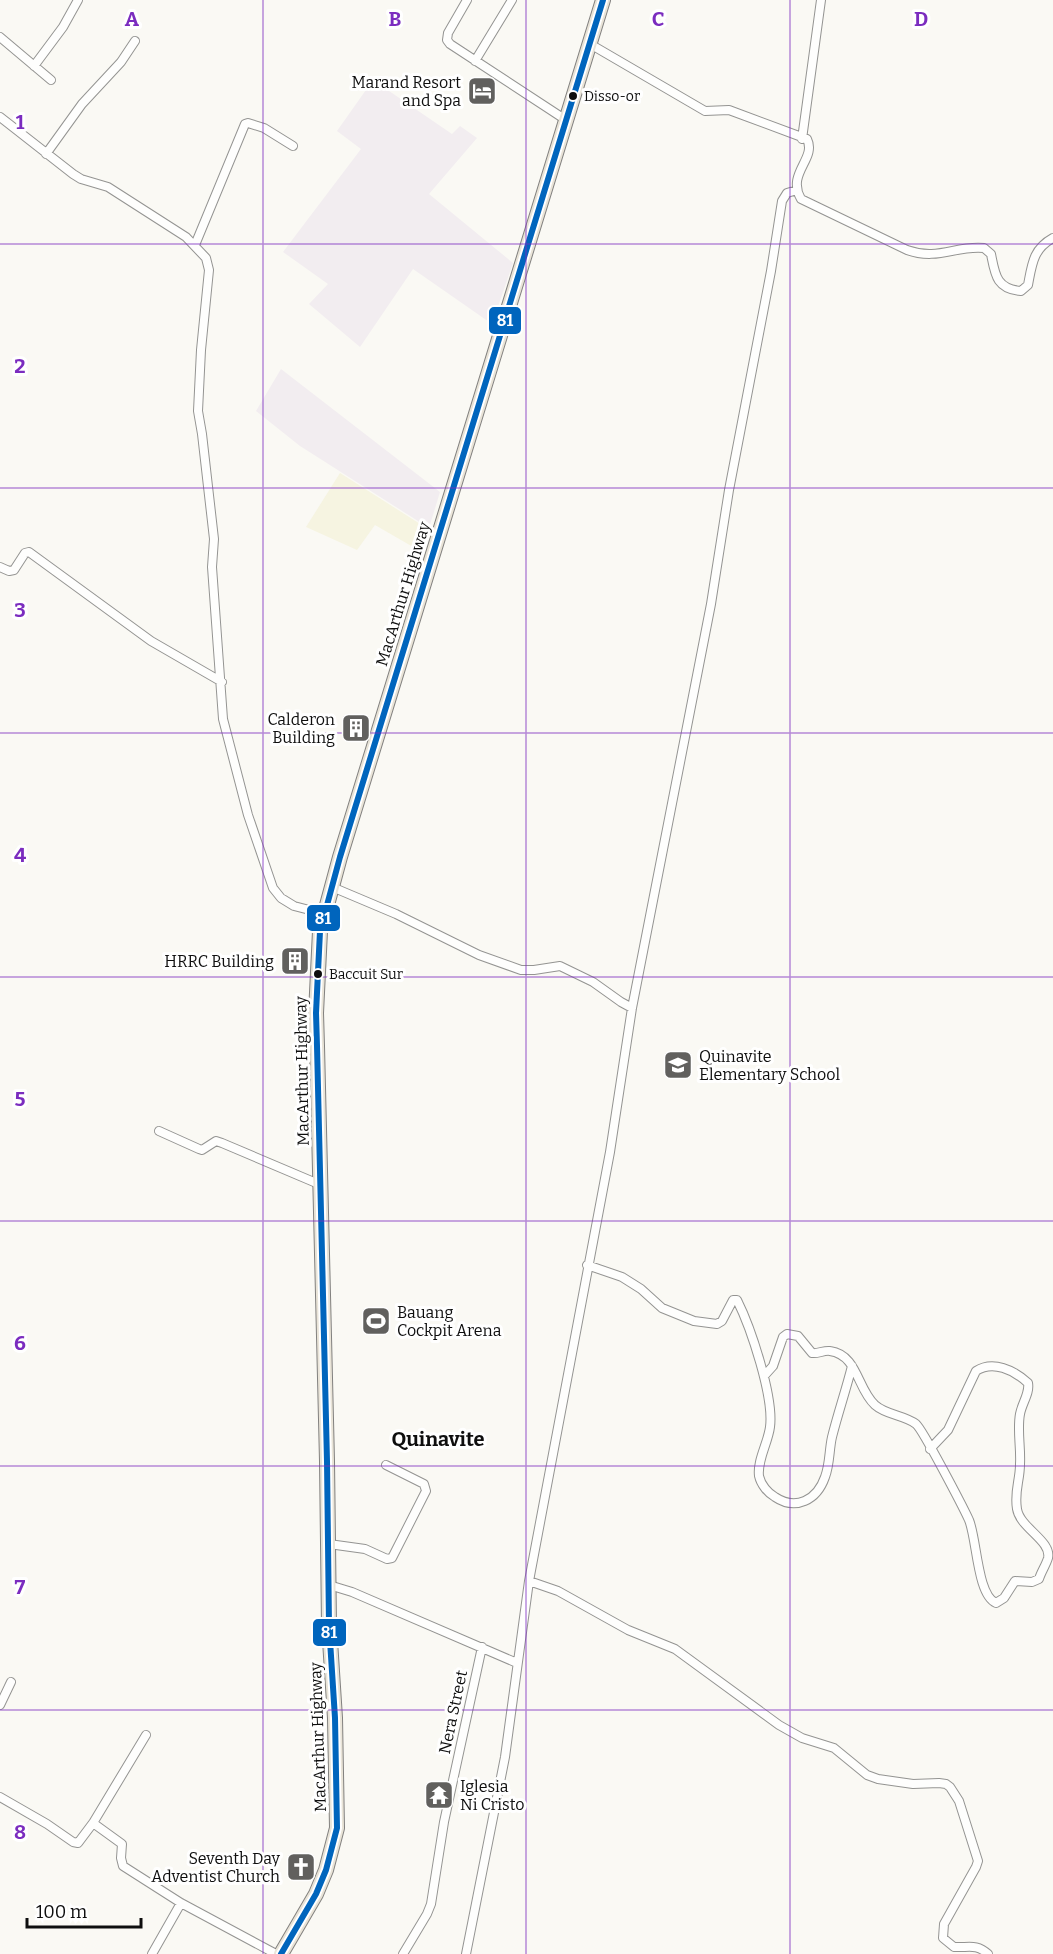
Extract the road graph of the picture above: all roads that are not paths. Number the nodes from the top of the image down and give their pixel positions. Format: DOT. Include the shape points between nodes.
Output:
graph roads {
  1 [pos="78,0"];
  2 [pos="467,0"];
  3 [pos="512,0"];
  4 [pos="603,0"];
  5 [pos="821,0"];
  6 [pos="0,38"];
  7 [pos="135,41"];
  8 [pos="590,44"];
  9 [pos="476,61"];
  10 [pos="34,66"];
  11 [pos="51,80"];
  12 [pos="0,117"];
  13 [pos="566,120"];
  14 [pos="802,139"];
  15 [pos="293,146"];
  16 [pos="46,154"];
  17 [pos="797,190"];
  18 [pos="1053,238"];
  19 [pos="195,245"];
  20 [pos="0,567"];
  21 [pos="222,682"];
  22 [pos="332,887"];
  23 [pos="325,914"];
  24 [pos="633,1008"];
  25 [pos="159,1131"];
  26 [pos="321,1185"];
  27 [pos="587,1265"];
  28 [pos="852,1366"];
  29 [pos="764,1376"];
  30 [pos="930,1449"];
  31 [pos="386,1465"];
  32 [pos="328,1544"];
  33 [pos="529,1581"];
  34 [pos="329,1585"];
  35 [pos="482,1647"];
  36 [pos="517,1663"];
  37 [pos="11,1682"];
  38 [pos="0,1706"];
  39 [pos="146,1735"];
  40 [pos="0,1797"];
  41 [pos="93,1822"];
  42 [pos="181,1903"];
  43 [pos="152,1954"];
  44 [pos="276,1954"];
  45 [pos="281,1954"];
  46 [pos="403,1954"];
  47 [pos="466,1954"];
  48 [pos="988,1954"];
  1 -- 10 [label="street"];
  2 -- 9 [label="street" via="447,40"];
  3 -- 9 [label="street"];
  4 -- 8 [label="highway, MacArthur Highway"];
  5 -- 14 [label="street"];
  6 -- 10 [label="street"];
  7 -- 16 [label="street"];
  8 -- 13 [label="highway, MacArthur Highway"];
  8 -- 14 [label="street" via="705,111 729,110"];
  9 -- 13 [label="street"];
  10 -- 11 [label="street"];
  12 -- 16 [label="street"];
  13 -- 22 [label="highway, MacArthur Highway"];
  14 -- 17 [label="street" via="809,140 810,149 796,178"];
  15 -- 19 [label="street" via="257,125 245,124"];
  16 -- 19 [label="street" via="81,179 118,193"];
  17 -- 18 [label="street" via="805,202 920,255 984,248 991,254 998,281 1018,291 1028,285 1038,248"];
  17 -- 24 [label="street" via="787,193 782,201 707,626"];
  19 -- 21 [label="street" via="206,258 209,270 198,411 214,539 212,567"];
  20 -- 21 [label="street" via="14,570 29,552 151,641"];
  21 -- 23 [label="street" via="223,718 248,815 273,888 294,906"];
  22 -- 23 [label="highway, MacArthur Highway"];
  22 -- 24 [label="street" via="479,956 522,970 560,966"];
  23 -- 26 [label="highway, MacArthur Highway" via="320,932 316,1013"];
  24 -- 27 [label="street"];
  25 -- 26 [label="street" via="202,1150 216,1141"];
  26 -- 32 [label="highway, MacArthur Highway"];
  27 -- 29 [label="street" via="621,1277 662,1308 694,1321 717,1324 736,1299"];
  27 -- 33 [label="street"];
  28 -- 29 [label="street" via="833,1352 812,1353 798,1336 787,1334 773,1366"];
  28 -- 29 [label="street" via="831,1440 826,1476 804,1502 795,1504 771,1495 759,1477 770,1428"];
  28 -- 30 [label="street" via="874,1404 914,1422"];
  30 -- 30 [label="street" via="948,1430 976,1371 996,1365 1028,1383 1020,1413 1020,1467 1015,1490 1017,1512 1023,1524 1048,1551 1039,1579 1015,1581 1000,1602 987,1598 969,1520"];
  31 -- 32 [label="street" via="424,1484 426,1491 392,1558"];
  32 -- 34 [label="highway, MacArthur Highway"];
  33 -- 36 [label="street"];
  33 -- 48 [label="street" via="558,1591 628,1630 675,1649 778,1725 834,1748 867,1775 950,1787 959,1801 978,1861 944,1924 943,1938 954,1947 975,1946"];
  34 -- 35 [label="street"];
  34 -- 45 [label="highway, MacArthur Highway" via="337,1828 316,1894"];
  35 -- 36 [label="street"];
  35 -- 46 [label="street, Nera Street" via="444,1822 431,1904"];
  36 -- 47 [label="street" via="505,1757"];
  37 -- 38 [label="street"];
  39 -- 41 [label="street"];
  40 -- 41 [label="street" via="76,1843"];
  41 -- 42 [label="street" via="123,1844 123,1866"];
  42 -- 43 [label="street"];
  42 -- 44 [label="street"];
}
